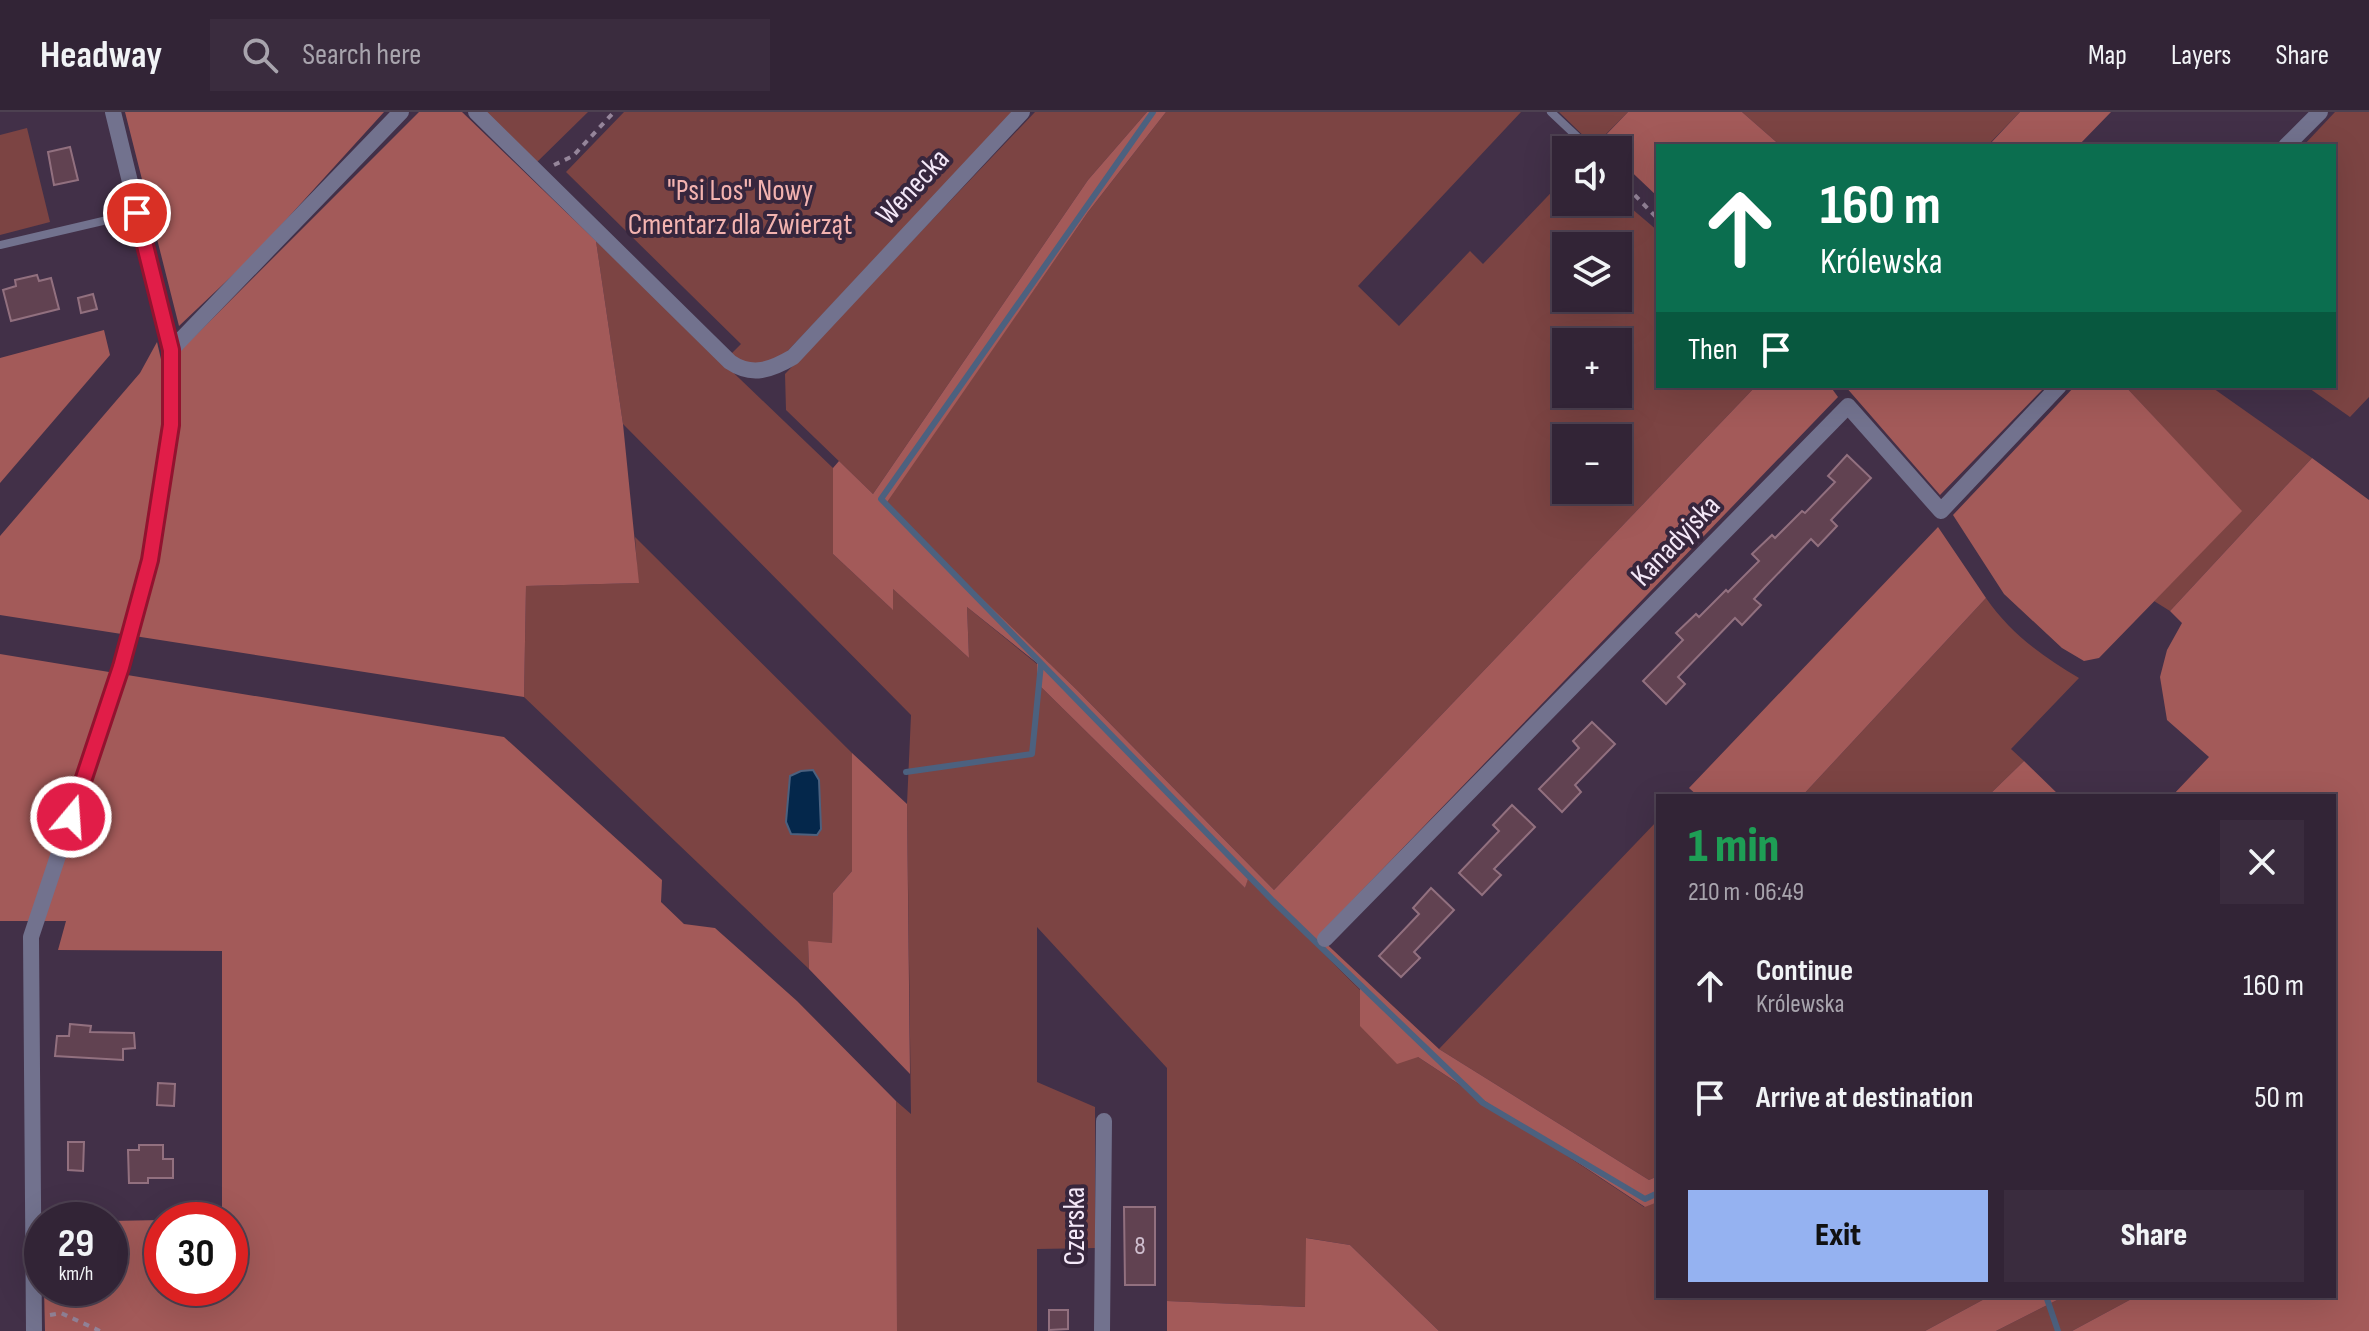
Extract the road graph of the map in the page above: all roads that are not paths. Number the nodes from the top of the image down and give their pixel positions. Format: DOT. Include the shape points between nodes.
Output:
graph roads {
  1 [pos="113,112"];
  2 [pos="401,112"];
  3 [pos="476,112"];
  4 [pos="1022,112"];
  5 [pos="1551,112"];
  6 [pos="2320,112"];
  7 [pos="1576,136"];
  8 [pos="2288,144"];
  9 [pos="137,213"];
  10 [pos="0,245"];
  11 [pos="171,350"];
  12 [pos="2057,388"];
  13 [pos="1325,939"];
  14 [pos="1104,1121"];
  15 [pos="34,1324"];
  16 [pos="1102,1331"];
  1 -- 9 [label="street"];
  2 -- 11 [label="street"];
  3 -- 4 [label="street, Wenecka" via="730,362 747,371 765,371 793,357"];
  5 -- 7 [label="lane"];
  6 -- 8 [label="street"];
  9 -- 10 [label="lane"];
  9 -- 11 [label="street"];
  11 -- 15 [label="street" via="171,425 150,560 121,667 31,937"];
  12 -- 13 [label="street, Kanadyjska" via="1941,511 1848,406"];
  14 -- 16 [label="street, Czerska"];
}
